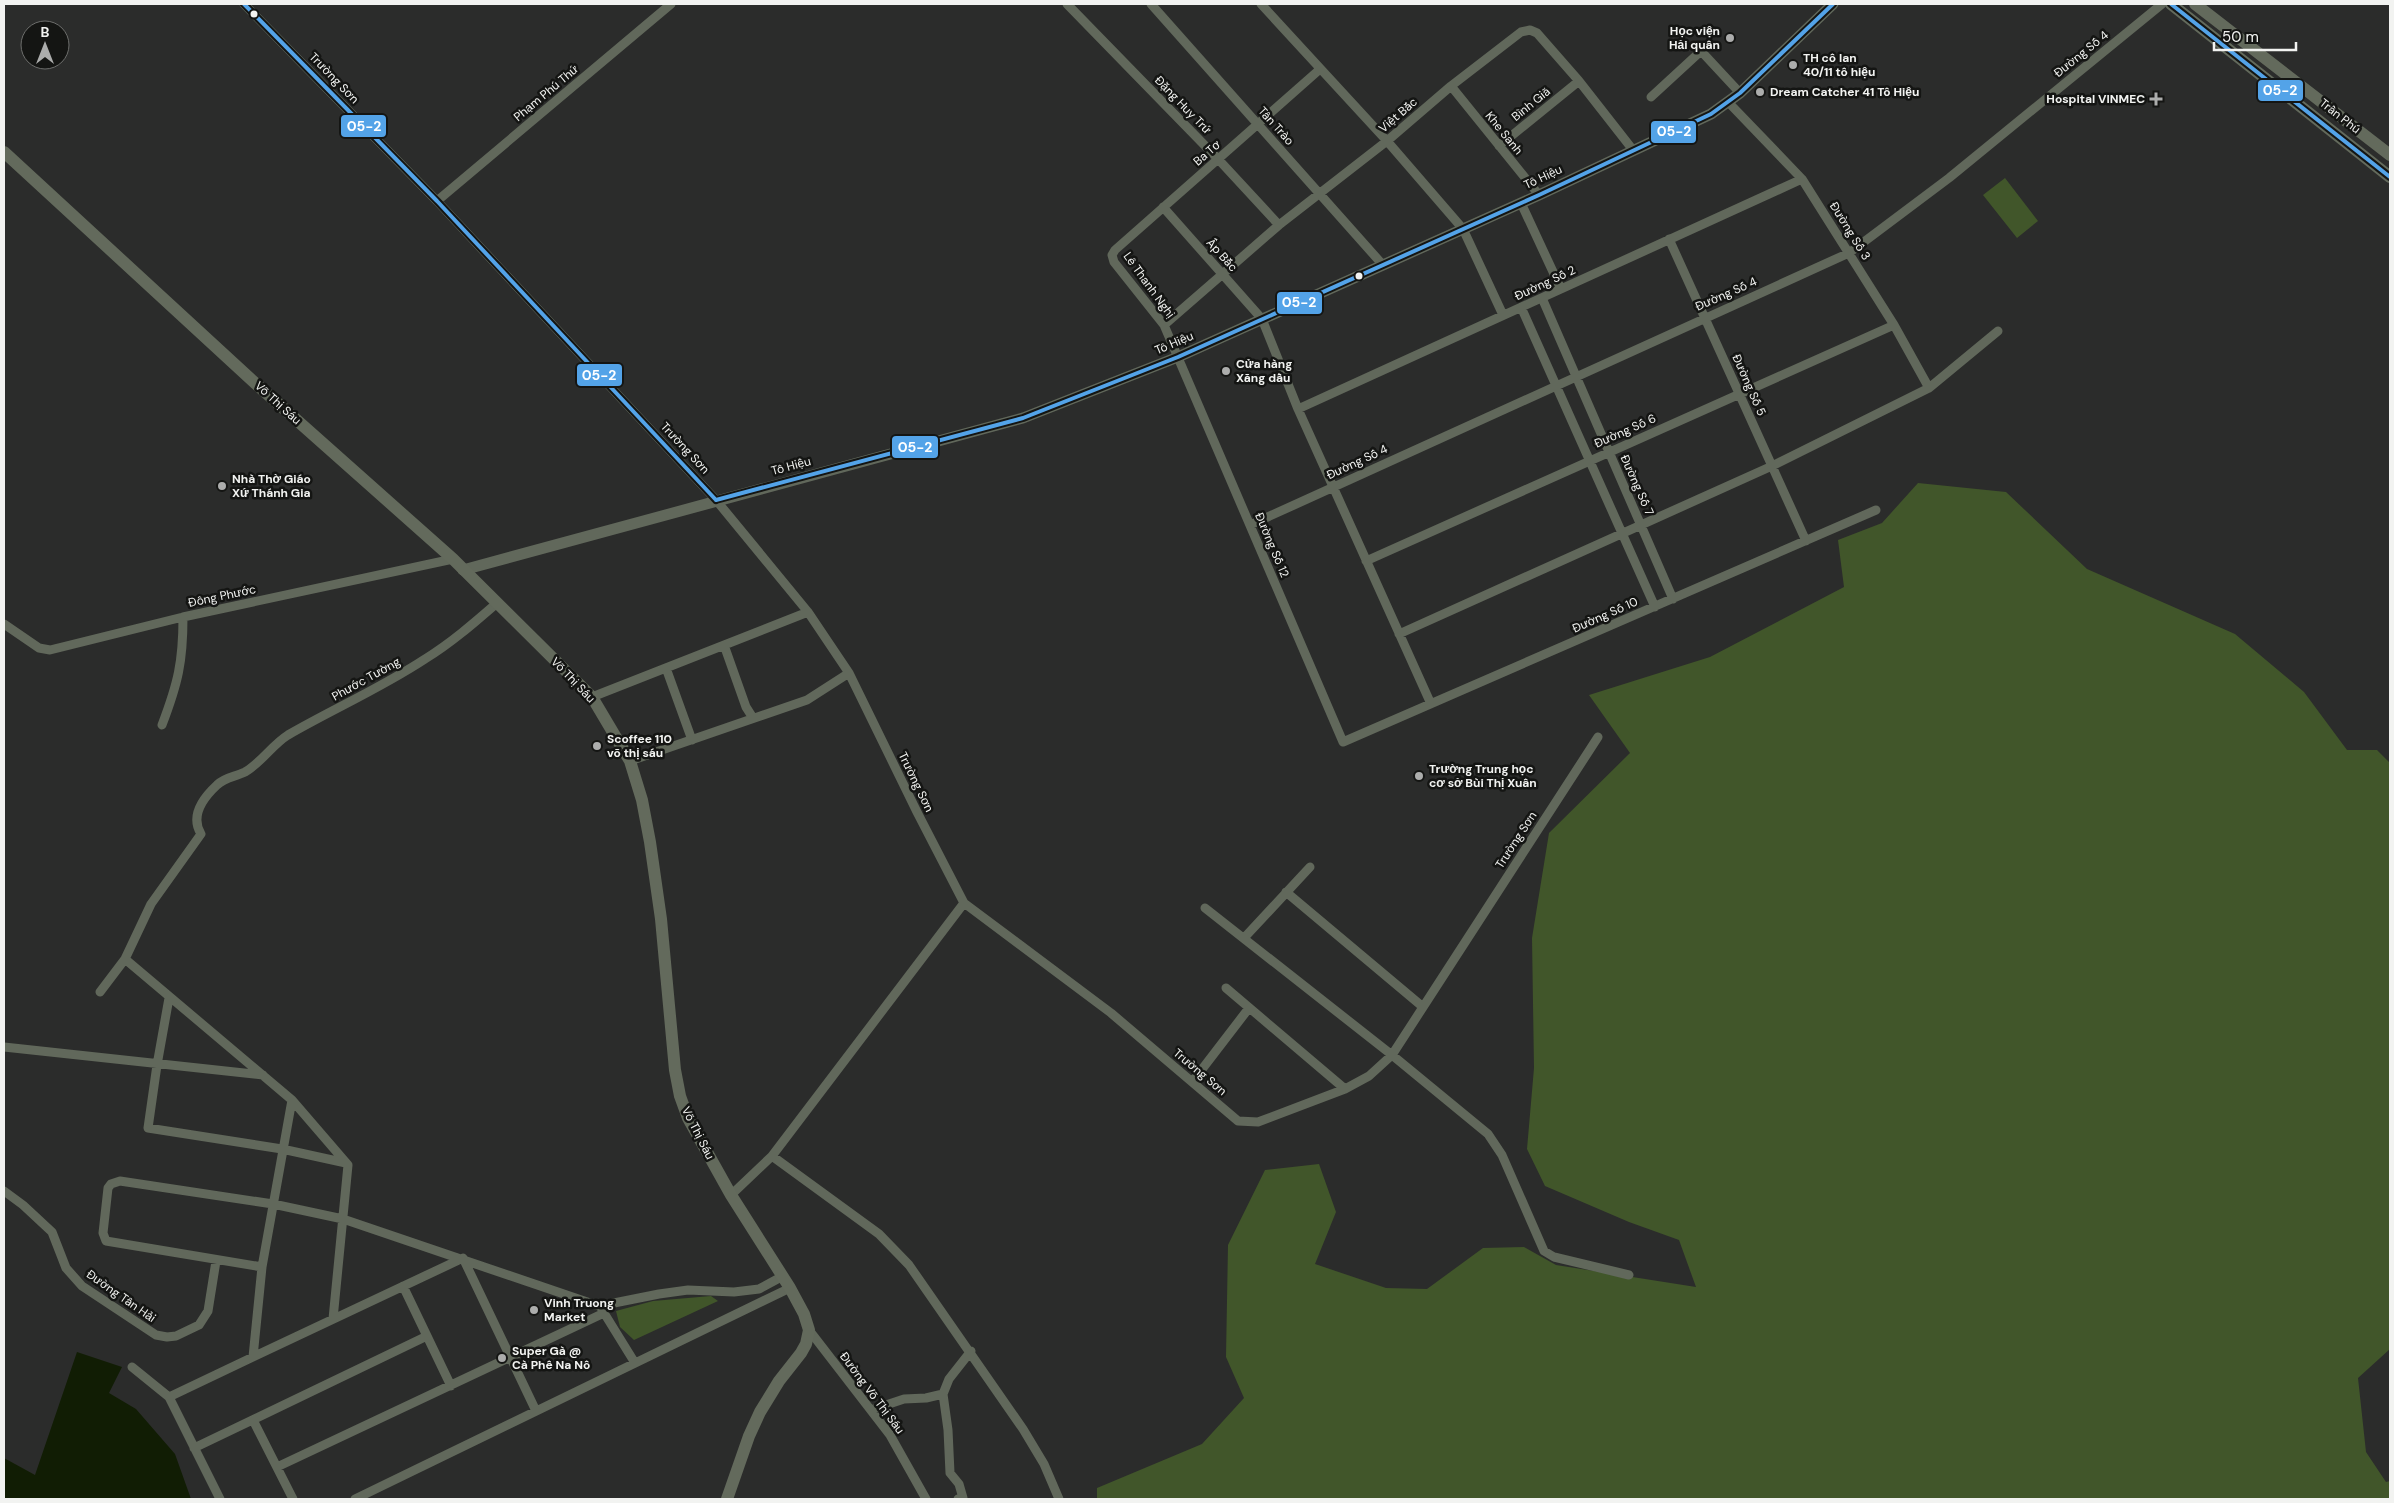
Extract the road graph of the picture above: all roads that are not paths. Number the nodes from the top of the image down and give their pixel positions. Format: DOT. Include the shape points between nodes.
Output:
graph roads {
  1 [pos="244,4"];
  2 [pos="671,4"];
  3 [pos="1067,4"];
  4 [pos="1151,4"];
  5 [pos="1261,4"];
  6 [pos="1833,4"];
  7 [pos="2162,4"];
  8 [pos="2171,4"];
  9 [pos="2195,4"];
  10 [pos="1319,70"];
  11 [pos="1579,81"];
  12 [pos="1450,86"];
  13 [pos="1740,93"];
  14 [pos="1651,98"];
  15 [pos="1729,103"];
  16 [pos="1258,124"];
  17 [pos="1387,141"];
  18 [pos="1499,146"];
  19 [pos="1633,150"];
  20 [pos="4,152"];
  21 [pos="2390,155"];
  22 [pos="1218,160"];
  23 [pos="2390,177"];
  24 [pos="1802,179"];
  25 [pos="1320,194"];
  26 [pos="1539,195"];
  27 [pos="437,201"];
  28 [pos="1521,203"];
  29 [pos="1163,208"];
  30 [pos="1278,225"];
  31 [pos="1463,229"];
  32 [pos="1670,239"];
  33 [pos="1849,253"];
  34 [pos="1112,255"];
  35 [pos="1382,264"];
  36 [pos="1222,274"];
  37 [pos="1561,289"];
  38 [pos="1542,298"];
  39 [pos="1521,307"];
  40 [pos="1504,315"];
  41 [pos="1705,318"];
  42 [pos="1262,319"];
  43 [pos="1894,324"];
  44 [pos="1164,326"];
  45 [pos="1998,331"];
  46 [pos="1178,357"];
  47 [pos="1576,376"];
  48 [pos="1556,384"];
  49 [pos="1929,388"];
  50 [pos="1739,394"];
  51 [pos="1298,409"];
  52 [pos="1609,452"];
  53 [pos="1590,461"];
  54 [pos="1772,466"];
  55 [pos="1333,487"];
  56 [pos="716,500"];
  57 [pos="1876,510"];
  58 [pos="1250,525"];
  59 [pos="1641,525"];
  60 [pos="1622,534"];
  61 [pos="1806,541"];
  62 [pos="453,559"];
  63 [pos="1366,561"];
  64 [pos="463,570"];
  65 [pos="1673,599"];
  66 [pos="497,603"];
  67 [pos="1655,607"];
  68 [pos="808,612"];
  69 [pos="183,617"];
  70 [pos="4,624"];
  71 [pos="1399,634"];
  72 [pos="724,645"];
  73 [pos="666,668"];
  74 [pos="850,673"];
  75 [pos="592,698"];
  76 [pos="1431,704"];
  77 [pos="753,718"];
  78 [pos="162,725"];
  79 [pos="1598,737"];
  80 [pos="692,740"];
  81 [pos="1343,742"];
  82 [pos="630,761"];
  83 [pos="1310,867"];
  84 [pos="1286,892"];
  85 [pos="964,903"];
  86 [pos="1205,908"];
  87 [pos="1244,938"];
  88 [pos="125,959"];
  89 [pos="1226,988"];
  90 [pos="100,992"];
  91 [pos="169,998"];
  92 [pos="1423,1007"];
  93 [pos="1249,1008"];
  94 [pos="4,1047"];
  95 [pos="1392,1055"];
  96 [pos="157,1065"];
  97 [pos="263,1075"];
  98 [pos="1193,1082"];
  99 [pos="1345,1089"];
  100 [pos="292,1100"];
  101 [pos="282,1149"];
  102 [pos="772,1156"];
  103 [pos="346,1163"];
  104 [pos="4,1191"];
  105 [pos="731,1195"];
  106 [pos="273,1204"];
  107 [pos="343,1219"];
  108 [pos="463,1258"];
  109 [pos="216,1261"];
  110 [pos="262,1267"];
  111 [pos="1629,1275"];
  112 [pos="783,1276"];
  113 [pos="402,1286"];
  114 [pos="790,1288"];
  115 [pos="601,1310"];
  116 [pos="333,1319"];
  117 [pos="809,1330"];
  118 [pos="427,1336"];
  119 [pos="971,1351"];
  120 [pos="253,1357"];
  121 [pos="510,1358"];
  122 [pos="635,1363"];
  123 [pos="132,1367"];
  124 [pos="451,1386"];
  125 [pos="942,1394"];
  126 [pos="169,1397"];
  127 [pos="871,1410"];
  128 [pos="536,1412"];
  129 [pos="253,1420"];
  130 [pos="194,1448"];
  131 [pos="277,1467"];
  132 [pos="220,1499"];
  133 [pos="293,1499"];
  134 [pos="355,1499"];
  135 [pos="727,1499"];
  136 [pos="926,1499"];
  137 [pos="958,1499"];
  138 [pos="1059,1499"];
  1 -- 27 [label="street, Trường Sơn"];
  2 -- 27 [label="street, Phạm Phú Thứ"];
  3 -- 22 [label="street, Đặng Huy Trứ"];
  4 -- 16 [label="street, Tân Trào"];
  5 -- 10 [label="street"];
  6 -- 13 [label="street, Tô Hiệu"];
  7 -- 33 [label="street, Đường Số 4" via="1949,178"];
  8 -- 23 [label="main road, Trần Phú"];
  9 -- 21 [label="main road, Trần Phú"];
  10 -- 16 [label="street, Ba Tơ"];
  10 -- 17 [label="street"];
  11 -- 12 [label="street, Việt Bắc" via="1530,30 1521,32"];
  11 -- 18 [label="street, Bình Giã"];
  11 -- 19 [label="street, Việt Bắc"];
  12 -- 17 [label="street, Việt Bắc"];
  12 -- 18 [label="street, Khe Sanh"];
  13 -- 14 [label="street" via="1701,51"];
  13 -- 15 [label="street, Tô Hiệu"];
  15 -- 19 [label="street, Tô Hiệu" via="1694,123"];
  15 -- 24 [label="street, Đường Số 3"];
  16 -- 22 [label="street, Ba Tơ"];
  16 -- 25 [label="street, Tân Trào"];
  17 -- 25 [label="street, Việt Bắc"];
  17 -- 31 [label="street"];
  18 -- 26 [label="street, Khe Sanh"];
  19 -- 26 [label="street, Tô Hiệu"];
  20 -- 62 [label="main road, Võ Thị Sáu" via="255,383"];
  22 -- 29 [label="street, Ba Tơ"];
  22 -- 30 [label="street, Đặng Huy Trứ"];
  24 -- 32 [label="street, Đường Số 2"];
  24 -- 33 [label="street, Đường Số 3"];
  25 -- 30 [label="street, Việt Bắc"];
  25 -- 35 [label="street, Tân Trào"];
  26 -- 28 [label="street, Tô Hiệu"];
  27 -- 56 [label="street, Trường Sơn"];
  28 -- 31 [label="street, Tô Hiệu"];
  28 -- 37 [label="street"];
  29 -- 34 [label="street, Ba Tơ"];
  29 -- 36 [label="street, Ấp Bắc"];
  30 -- 36 [label="street, Việt Bắc"];
  31 -- 35 [label="street, Tô Hiệu"];
  31 -- 40 [label="street"];
  32 -- 37 [label="street, Đường Số 2"];
  32 -- 41 [label="street, Đường Số 5"];
  33 -- 41 [label="street, Đường Số 4"];
  33 -- 43 [label="street, Đường Số 3"];
  34 -- 44 [label="street, Lê Thanh Nghị" via="1114,262"];
  35 -- 42 [label="street, Tô Hiệu"];
  36 -- 42 [label="street, Ấp Bắc"];
  36 -- 44 [label="street, Việt Bắc"];
  37 -- 38 [label="street, Đường Số 2"];
  38 -- 39 [label="street, Đường Số 2"];
  38 -- 47 [label="street, Đường Số 7"];
  39 -- 40 [label="street, Đường Số 2"];
  39 -- 48 [label="street"];
  40 -- 51 [label="street, Đường Số 2"];
  41 -- 47 [label="street, Đường Số 4"];
  41 -- 50 [label="street, Đường Số 5"];
  42 -- 46 [label="street, Tô Hiệu"];
  42 -- 51 [label="street, Ấp Bắc"];
  43 -- 49 [label="street, Đường Số 3"];
  43 -- 50 [label="street, Đường Số 6"];
  44 -- 46 [label="street, Lê Thanh Nghị"];
  45 -- 49 [label="street"];
  46 -- 56 [label="street, Tô Hiệu" via="1022,418"];
  46 -- 58 [label="street, Đường Số 12"];
  47 -- 48 [label="street, Đường Số 4"];
  47 -- 52 [label="street, Đường Số 7"];
  48 -- 53 [label="street"];
  48 -- 55 [label="street, Đường Số 4"];
  49 -- 54 [label="street"];
  50 -- 52 [label="street, Đường Số 6"];
  50 -- 54 [label="street, Đường Số 5"];
  51 -- 55 [label="street, Ấp Bắc"];
  52 -- 53 [label="street, Đường Số 6"];
  52 -- 59 [label="street, Đường Số 7"];
  53 -- 60 [label="street"];
  53 -- 63 [label="street, Đường Số 6"];
  54 -- 59 [label="street"];
  54 -- 61 [label="street, Đường Số 5"];
  55 -- 58 [label="street, Đường Số 4"];
  55 -- 63 [label="street, Ấp Bắc"];
  56 -- 64 [label="street, Tô Hiệu"];
  56 -- 68 [label="street, Trường Sơn"];
  57 -- 61 [label="street, Đường Số 10"];
  58 -- 81 [label="street, Đường Số 12"];
  59 -- 60 [label="street"];
  59 -- 65 [label="street, Đường Số 7"];
  60 -- 67 [label="street"];
  60 -- 71 [label="street"];
  61 -- 65 [label="street, Đường Số 10"];
  62 -- 64 [label="main road, Võ Thị Sáu"];
  62 -- 69 [label="street, Đông Phước"];
  63 -- 71 [label="street, Ấp Bắc"];
  64 -- 66 [label="main road, Võ Thị Sáu"];
  65 -- 67 [label="street, Đường Số 10"];
  66 -- 75 [label="main road, Võ Thị Sáu"];
  66 -- 88 [label="street, Phước Tường" via="424,660 286,736 244,772 218,784 196,816 201,834 151,904"];
  67 -- 76 [label="street, Đường Số 10"];
  68 -- 72 [label="street"];
  68 -- 74 [label="street, Trường Sơn"];
  69 -- 70 [label="street, Đông Phước" via="50,650 39,648"];
  69 -- 78 [label="street" via="183,654 178,683"];
  71 -- 76 [label="street, Ấp Bắc"];
  72 -- 73 [label="street"];
  72 -- 77 [label="street"];
  73 -- 75 [label="street"];
  73 -- 80 [label="street"];
  74 -- 77 [label="street" via="807,700"];
  74 -- 85 [label="street, Trường Sơn"];
  75 -- 82 [label="main road, Võ Thị Sáu"];
  76 -- 81 [label="street, Đường Số 10"];
  77 -- 80 [label="street"];
  79 -- 92 [label="street, Trường Sơn"];
  80 -- 82 [label="street"];
  82 -- 105 [label="main road, Võ Thị Sáu" via="650,842 680,1096 688,1118"];
  83 -- 84 [label="street"];
  84 -- 87 [label="street"];
  84 -- 92 [label="street"];
  85 -- 98 [label="street, Trường Sơn" via="1099,1004"];
  85 -- 102 [label="street"];
  86 -- 87 [label="street"];
  87 -- 95 [label="street"];
  88 -- 90 [label="street"];
  88 -- 91 [label="street"];
  89 -- 93 [label="street"];
  91 -- 96 [label="street"];
  91 -- 97 [label="street"];
  92 -- 95 [label="street, Trường Sơn"];
  93 -- 98 [label="street"];
  93 -- 99 [label="street"];
  94 -- 96 [label="street"];
  95 -- 99 [label="street, Trường Sơn" via="1369,1076"];
  95 -- 111 [label="street" via="1477,1124 1496,1144 1544,1251"];
  96 -- 97 [label="street"];
  96 -- 101 [label="street" via="147,1126 151,1130"];
  97 -- 100 [label="street"];
  98 -- 99 [label="street, Trường Sơn" via="1238,1121 1252,1123"];
  100 -- 101 [label="street"];
  100 -- 103 [label="street"];
  101 -- 103 [label="street"];
  101 -- 106 [label="street"];
  102 -- 105 [label="street"];
  102 -- 119 [label="street" via="879,1234 897,1251"];
  103 -- 107 [label="street" via="349,1171"];
  104 -- 109 [label="street, Đường Tân Hải" via="52,1232 63,1260 82,1286 156,1335 176,1336 199,1325 208,1311"];
  105 -- 112 [label="main road, Võ Thị Sáu"];
  106 -- 107 [label="street"];
  106 -- 109 [label="street" via="120,1181 108,1188 103,1233 106,1241"];
  106 -- 110 [label="street"];
  107 -- 108 [label="street"];
  107 -- 116 [label="street"];
  108 -- 113 [label="street"];
  108 -- 115 [label="street"];
  108 -- 121 [label="street"];
  109 -- 110 [label="street"];
  110 -- 120 [label="street"];
  112 -- 114 [label="main road, Võ Thị Sáu"];
  112 -- 115 [label="street" via="759,1289 734,1292 688,1290 659,1294"];
  113 -- 116 [label="street"];
  113 -- 118 [label="street"];
  114 -- 117 [label="main road, Võ Thị Sáu"];
  114 -- 122 [label="street"];
  115 -- 121 [label="street"];
  115 -- 122 [label="street"];
  116 -- 120 [label="street"];
  117 -- 127 [label="street, Đường Võ Thị Sáu"];
  117 -- 135 [label="main road" via="802,1353 760,1412"];
  118 -- 124 [label="street"];
  118 -- 129 [label="street"];
  119 -- 125 [label="street"];
  119 -- 138 [label="street" via="1044,1464"];
  120 -- 126 [label="street"];
  121 -- 124 [label="street"];
  121 -- 128 [label="street"];
  122 -- 128 [label="street"];
  123 -- 126 [label="street"];
  124 -- 131 [label="street"];
  125 -- 127 [label="street" via="904,1399"];
  125 -- 137 [label="street" via="950,1473 963,1498"];
  126 -- 130 [label="street"];
  127 -- 136 [label="street, Đường Võ Thị Sáu" via="890,1435"];
  128 -- 134 [label="street"];
  129 -- 130 [label="street"];
  129 -- 131 [label="street"];
  130 -- 132 [label="street"];
  131 -- 133 [label="street"];
}
